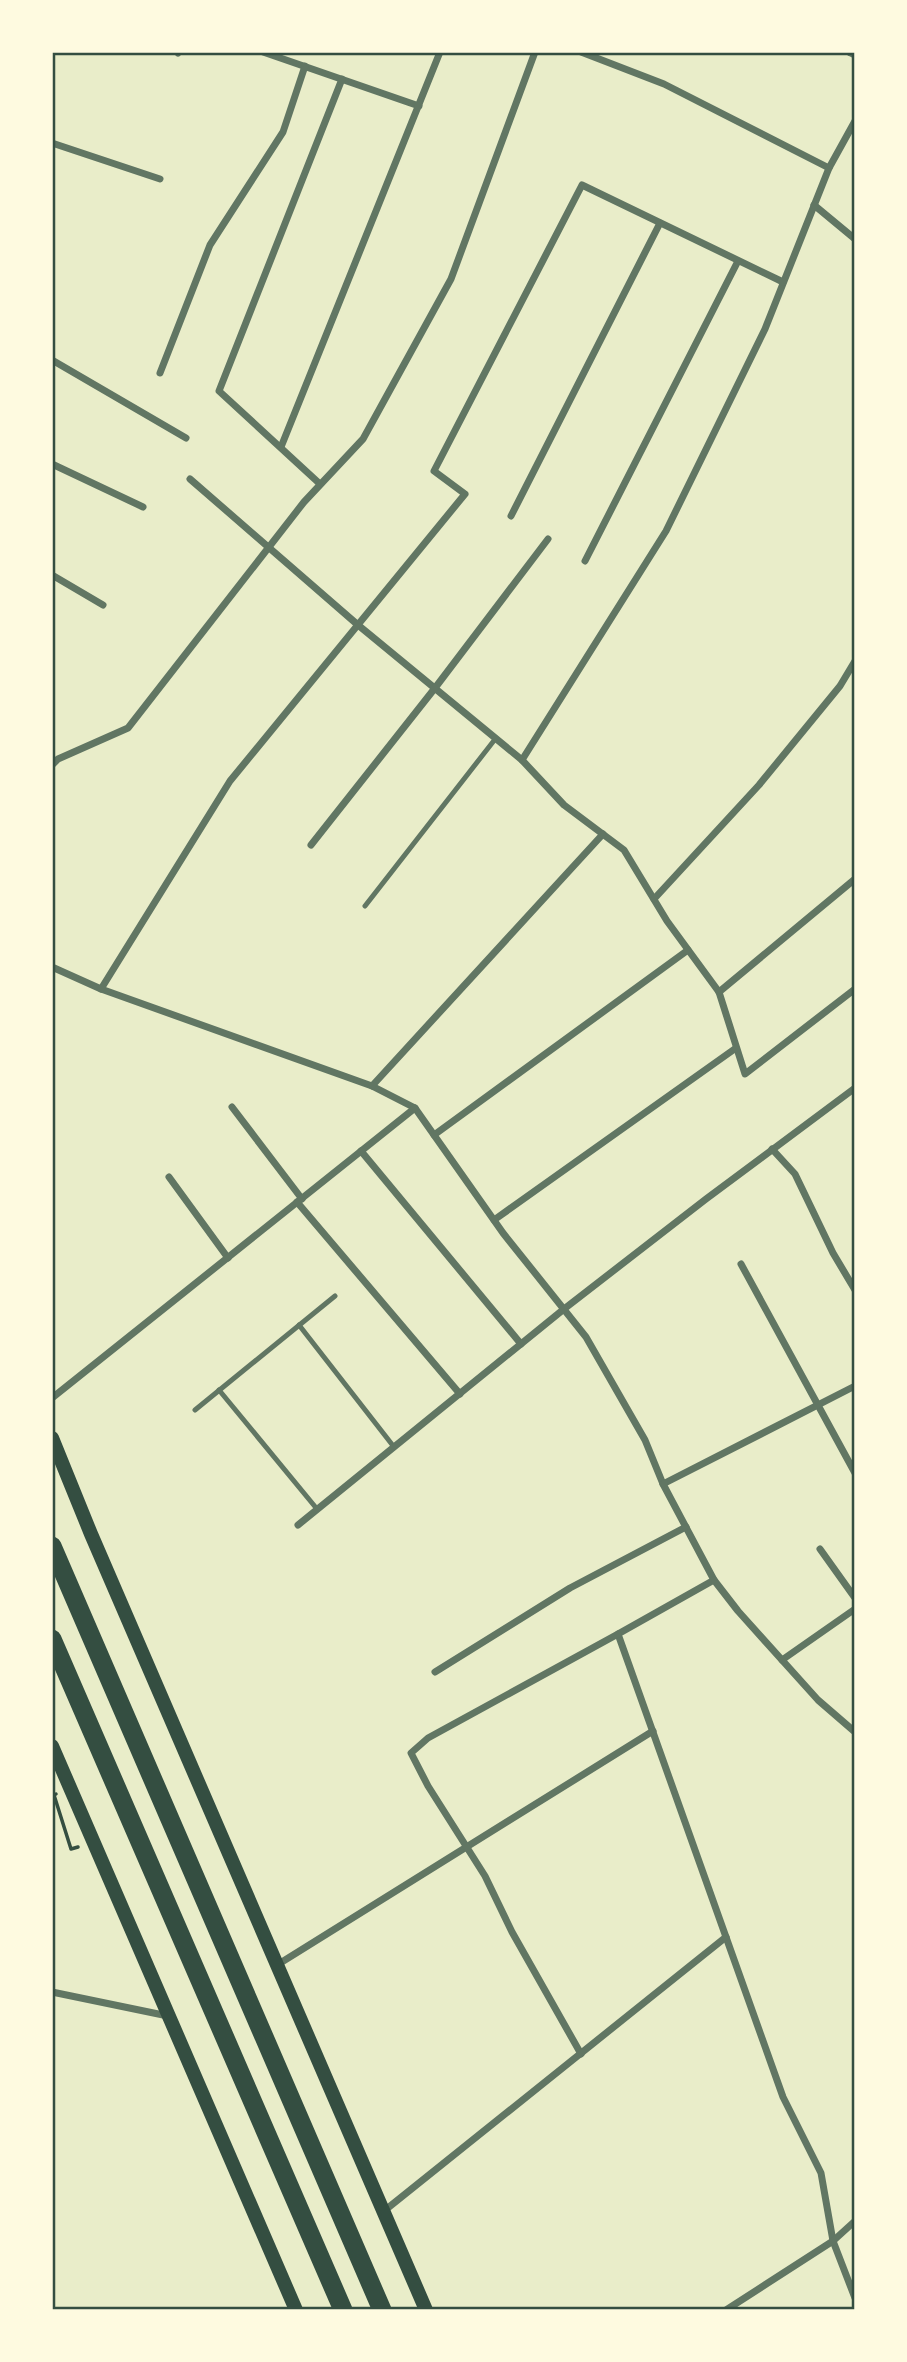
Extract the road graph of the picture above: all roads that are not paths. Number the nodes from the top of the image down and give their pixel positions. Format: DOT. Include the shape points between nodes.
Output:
graph roads {
  1 [pos="263,52"];
  2 [pos="440,52"];
  3 [pos="535,52"];
  4 [pos="581,52"];
  5 [pos="849,52"];
  6 [pos="855,55"];
  7 [pos="305,66"];
  8 [pos="342,79"];
  9 [pos="419,106"];
  10 [pos="855,121"];
  11 [pos="52,143"];
  12 [pos="829,168"];
  13 [pos="160,179"];
  14 [pos="814,205"];
  15 [pos="660,223"];
  16 [pos="855,239"];
  17 [pos="738,261"];
  18 [pos="783,282"];
  19 [pos="52,360"];
  20 [pos="160,373"];
  21 [pos="186,438"];
  22 [pos="281,447"];
  23 [pos="52,464"];
  24 [pos="190,479"];
  25 [pos="320,484"];
  26 [pos="143,507"];
  27 [pos="511,516"];
  28 [pos="548,539"];
  29 [pos="268,547"];
  30 [pos="585,561"];
  31 [pos="52,575"];
  32 [pos="103,605"];
  33 [pos="358,625"];
  34 [pos="855,662"];
  35 [pos="435,688"];
  36 [pos="496,738"];
  37 [pos="522,760"];
  38 [pos="52,765"];
  39 [pos="603,834"];
  40 [pos="311,845"];
  41 [pos="855,879"];
  42 [pos="654,899"];
  43 [pos="365,906"];
  44 [pos="688,950"];
  45 [pos="52,967"];
  46 [pos="101,989"];
  47 [pos="855,989"];
  48 [pos="719,992"];
  49 [pos="736,1048"];
  50 [pos="372,1086"];
  51 [pos="855,1088"];
  52 [pos="232,1107"];
  53 [pos="415,1108"];
  54 [pos="434,1135"];
  55 [pos="772,1149"];
  56 [pos="361,1151"];
  57 [pos="169,1177"];
  58 [pos="299,1201"];
  59 [pos="494,1220"];
  60 [pos="228,1258"];
  61 [pos="741,1264"];
  62 [pos="855,1290"];
  63 [pos="335,1296"];
  64 [pos="564,1309"];
  65 [pos="299,1325"];
  66 [pos="521,1344"];
  67 [pos="855,1386"];
  68 [pos="219,1390"];
  69 [pos="460,1394"];
  70 [pos="52,1398"];
  71 [pos="818,1405"];
  72 [pos="195,1410"];
  73 [pos="52,1438"];
  74 [pos="394,1447"];
  75 [pos="855,1473"];
  76 [pos="663,1484"];
  77 [pos="317,1509"];
  78 [pos="298,1525"];
  79 [pos="686,1527"];
  80 [pos="52,1546"];
  81 [pos="820,1549"];
  82 [pos="714,1580"];
  83 [pos="855,1598"];
  84 [pos="855,1609"];
  85 [pos="618,1634"];
  86 [pos="52,1639"];
  87 [pos="782,1660"];
  88 [pos="435,1672"];
  89 [pos="653,1731"];
  90 [pos="855,1732"];
  91 [pos="52,1746"];
  92 [pos="467,1847"];
  93 [pos="726,1937"];
  94 [pos="277,1965"];
  95 [pos="52,1992"];
  96 [pos="170,2017"];
  97 [pos="581,2054"];
  98 [pos="384,2212"];
  99 [pos="855,2221"];
  100 [pos="833,2241"];
  101 [pos="855,2298"];
  102 [pos="296,2309"];
  103 [pos="343,2309"];
  104 [pos="382,2309"];
  105 [pos="426,2309"];
  106 [pos="726,2309"];
  1 -- 7 [label="street"];
  2 -- 9 [label="street"];
  3 -- 25 [label="street" via="451,279 363,439"];
  4 -- 12 [label="street" via="664,84"];
  5 -- 6 [label="street"];
  7 -- 8 [label="street"];
  7 -- 20 [label="street" via="284,132 210,245"];
  8 -- 9 [label="street"];
  8 -- 22 [label="street" via="219,391"];
  9 -- 22 [label="street"];
  10 -- 12 [label="street"];
  11 -- 13 [label="street"];
  12 -- 14 [label="street"];
  14 -- 16 [label="street"];
  14 -- 18 [label="street"];
  15 -- 17 [label="street"];
  15 -- 27 [label="street"];
  15 -- 33 [label="street" via="582,186 434,471 465,494"];
  17 -- 18 [label="street"];
  17 -- 30 [label="street"];
  18 -- 37 [label="street" via="765,329 666,531"];
  19 -- 21 [label="street"];
  22 -- 25 [label="street"];
  23 -- 26 [label="street"];
  24 -- 29 [label="street"];
  25 -- 29 [label="street"];
  28 -- 35 [label="street"];
  29 -- 33 [label="street"];
  29 -- 38 [label="street" via="128,728"];
  31 -- 32 [label="street"];
  33 -- 35 [label="street"];
  33 -- 46 [label="street" via="230,781"];
  34 -- 42 [label="street" via="759,785"];
  35 -- 36 [label="street"];
  35 -- 40 [label="street"];
  36 -- 37 [label="street"];
  36 -- 43 [label="lane"];
  37 -- 39 [label="street" via="564,806"];
  39 -- 42 [label="street" via="624,850"];
  39 -- 50 [label="street"];
  41 -- 48 [label="street"];
  42 -- 44 [label="street"];
  44 -- 48 [label="street"];
  44 -- 54 [label="street"];
  45 -- 46 [label="street"];
  46 -- 50 [label="street"];
  47 -- 49 [label="street" via="745,1073"];
  48 -- 49 [label="street"];
  49 -- 59 [label="street"];
  50 -- 53 [label="street"];
  51 -- 55 [label="street"];
  52 -- 58 [label="street"];
  53 -- 54 [label="street"];
  53 -- 56 [label="street"];
  54 -- 59 [label="street"];
  55 -- 62 [label="street" via="795,1174"];
  55 -- 64 [label="street"];
  56 -- 58 [label="street"];
  56 -- 66 [label="street"];
  57 -- 60 [label="street"];
  58 -- 60 [label="street"];
  58 -- 69 [label="street"];
  59 -- 64 [label="street"];
  60 -- 70 [label="street"];
  61 -- 71 [label="street"];
  63 -- 65 [label="lane"];
  64 -- 66 [label="street"];
  64 -- 76 [label="street" via="586,1337 645,1440"];
  65 -- 68 [label="lane"];
  65 -- 74 [label="lane"];
  66 -- 69 [label="street"];
  67 -- 71 [label="street"];
  68 -- 72 [label="lane"];
  68 -- 77 [label="lane"];
  69 -- 74 [label="street"];
  71 -- 75 [label="street"];
  71 -- 76 [label="street"];
  73 -- 94 [label="main road"];
  74 -- 77 [label="street"];
  76 -- 79 [label="street"];
  77 -- 78 [label="street"];
  79 -- 82 [label="street"];
  79 -- 88 [label="street" via="570,1588"];
  80 -- 104 [label="highway"];
  81 -- 83 [label="street"];
  82 -- 85 [label="street"];
  82 -- 87 [label="street"];
  84 -- 87 [label="street"];
  85 -- 89 [label="street"];
  85 -- 92 [label="street" via="428,1738 411,1753"];
  86 -- 103 [label="highway"];
  87 -- 90 [label="street"];
  89 -- 92 [label="street"];
  89 -- 93 [label="street"];
  91 -- 96 [label="main road"];
  92 -- 94 [label="street"];
  92 -- 97 [label="street"];
  93 -- 97 [label="street"];
  93 -- 100 [label="street" via="783,2097 821,2173"];
  94 -- 98 [label="main road"];
  95 -- 96 [label="street"];
  96 -- 102 [label="main road"];
  97 -- 98 [label="street"];
  98 -- 105 [label="main road"];
  99 -- 100 [label="street"];
  100 -- 101 [label="street"];
  100 -- 106 [label="street"];
}
